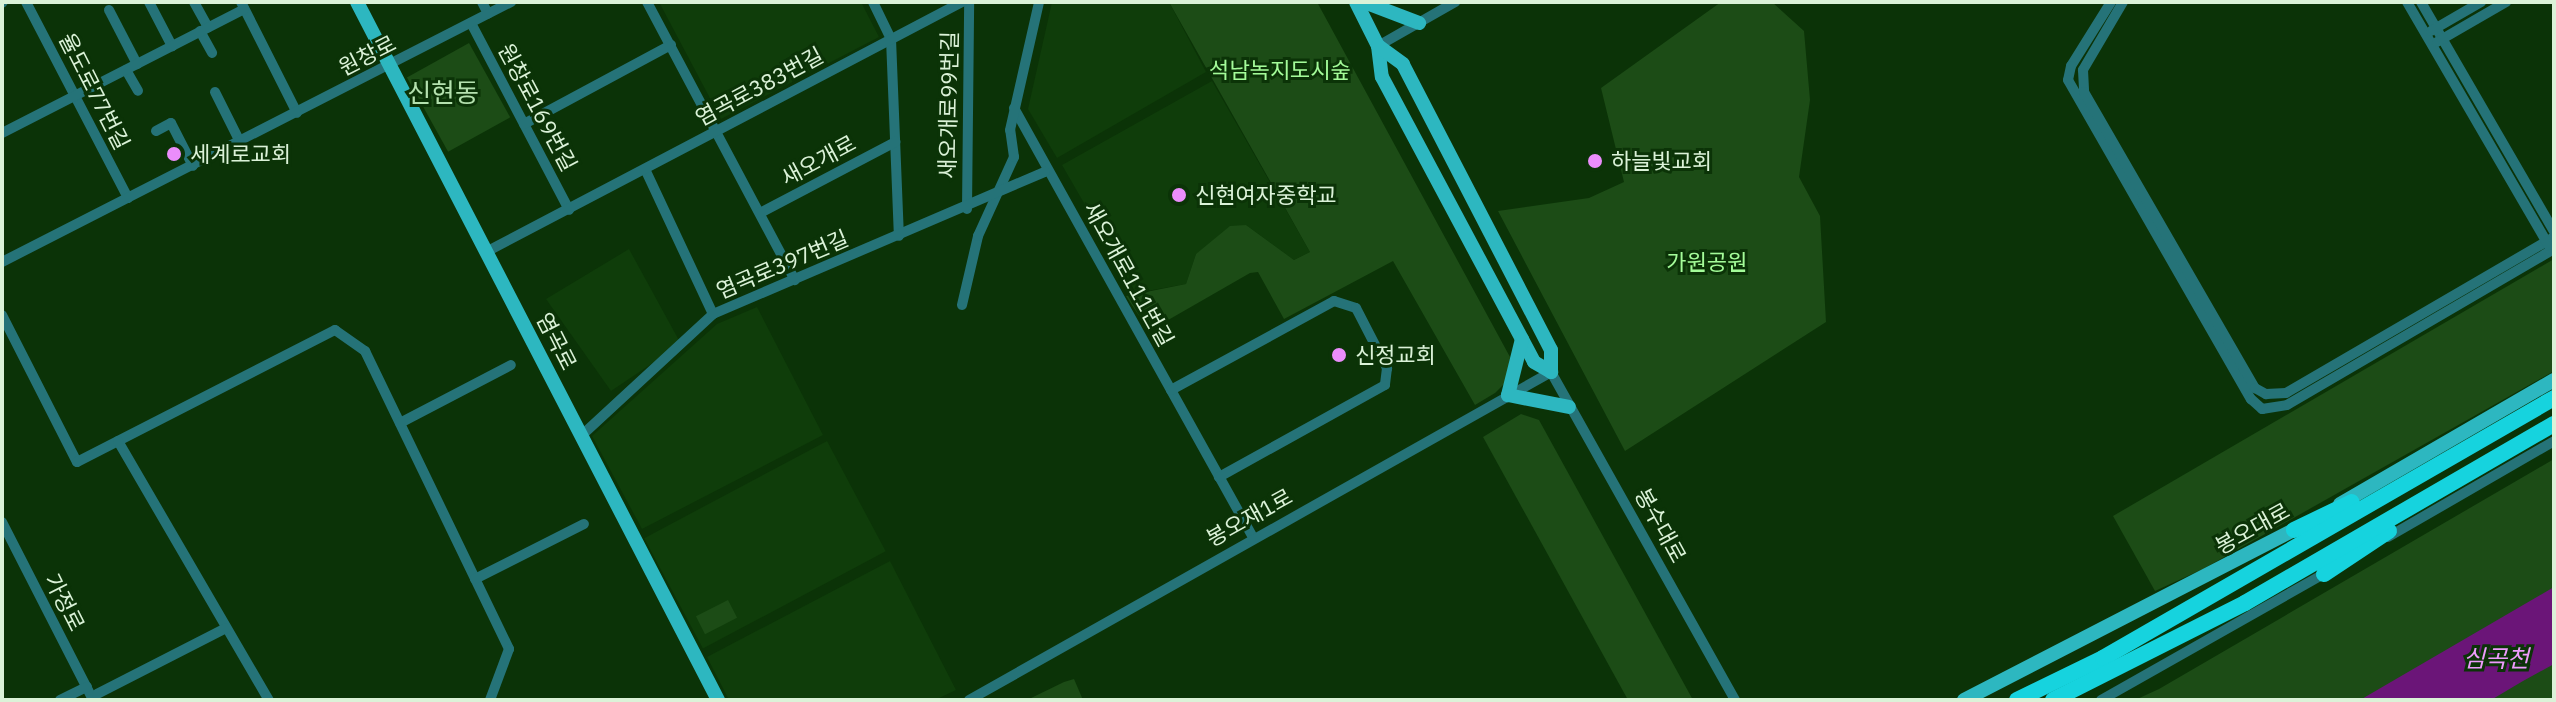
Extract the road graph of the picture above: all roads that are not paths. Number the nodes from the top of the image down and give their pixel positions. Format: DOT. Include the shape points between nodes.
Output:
graph roads {
  1 [pos="26,2"];
  2 [pos="149,2"];
  3 [pos="194,2"];
  4 [pos="357,2"];
  5 [pos="482,2"];
  6 [pos="511,2"];
  7 [pos="647,2"];
  8 [pos="873,2"];
  9 [pos="962,2"];
  10 [pos="969,2"];
  11 [pos="1039,2"];
  12 [pos="1356,2"];
  13 [pos="1364,2"];
  14 [pos="1455,2"];
  15 [pos="2111,2"];
  16 [pos="2123,2"];
  17 [pos="2407,2"];
  18 [pos="2421,2"];
  19 [pos="2481,2"];
  20 [pos="2506,2"];
  21 [pos="242,5"];
  22 [pos="109,10"];
  23 [pos="488,14"];
  24 [pos="471,23"];
  25 [pos="1419,23"];
  26 [pos="204,29"];
  27 [pos="2431,31"];
  28 [pos="891,39"];
  29 [pos="2437,42"];
  30 [pos="671,45"];
  31 [pos="172,46"];
  32 [pos="1378,46"];
  33 [pos="212,53"];
  34 [pos="137,64"];
  35 [pos="390,66"];
  36 [pos="126,70"];
  37 [pos="138,91"];
  38 [pos="215,92"];
  39 [pos="75,96"];
  40 [pos="1014,108"];
  41 [pos="297,113"];
  42 [pos="524,124"];
  43 [pos="156,131"];
  44 [pos="718,131"];
  45 [pos="2,133"];
  46 [pos="240,142"];
  47 [pos="895,142"];
  48 [pos="193,166"];
  49 [pos="645,169"];
  50 [pos="1045,172"];
  51 [pos="996,195"];
  52 [pos="128,198"];
  53 [pos="967,209"];
  54 [pos="569,210"];
  55 [pos="760,213"];
  56 [pos="2554,231"];
  57 [pos="899,236"];
  58 [pos="2552,244"];
  59 [pos="486,252"];
  60 [pos="2,262"];
  61 [pos="795,280"];
  62 [pos="962,305"];
  63 [pos="713,314"];
  64 [pos="2,315"];
  65 [pos="1522,339"];
  66 [pos="511,365"];
  67 [pos="1551,372"];
  68 [pos="2554,380"];
  69 [pos="1171,390"];
  70 [pos="1508,395"];
  71 [pos="2550,401"];
  72 [pos="1569,407"];
  73 [pos="400,423"];
  74 [pos="2553,429"];
  75 [pos="2497,432"];
  76 [pos="581,436"];
  77 [pos="118,441"];
  78 [pos="2507,450"];
  79 [pos="1219,477"];
  80 [pos="2,522"];
  81 [pos="584,524"];
  82 [pos="2294,530"];
  83 [pos="1253,538"];
  84 [pos="2324,574"];
  85 [pos="475,579"];
  86 [pos="226,628"];
  87 [pos="1725,684"];
  88 [pos="87,687"];
  89 [pos="95,697"];
  90 [pos="60,700"];
  91 [pos="269,700"];
  92 [pos="490,700"];
  93 [pos="718,700"];
  94 [pos="969,700"];
  95 [pos="1727,700"];
  96 [pos="1735,700"];
  97 [pos="1745,700"];
  98 [pos="1964,700"];
  99 [pos="2017,700"];
  100 [pos="2053,700"];
  101 [pos="2101,700"];
  1 -- 39 [label="street, 율도로77번길"];
  2 -- 31 [label="street"];
  3 -- 26 [label="street"];
  4 -- 35 [label="main road, 염곡로"];
  5 -- 23 [label="street"];
  6 -- 23 [label="street, 원창로"];
  7 -- 30 [label="street"];
  8 -- 28 [label="street"];
  9 -- 28 [label="street, 새오개로99번길"];
  10 -- 53 [label="street, 새오개로99번길"];
  11 -- 40 [label="street"];
  12 -- 32 [label="main road, 봉수대로"];
  13 -- 25 [label="main road"];
  14 -- 25 [label="street"];
  15 -- 58 [label="street" via="2071,66 2068,80 2251,399 2262,409 2287,405"];
  16 -- 58 [label="street" via="2083,70 2084,92 2255,388 2266,394 2286,393"];
  17 -- 27 [label="street"];
  18 -- 27 [label="street"];
  19 -- 27 [label="street"];
  20 -- 29 [label="street"];
  21 -- 26 [label="street"];
  21 -- 41 [label="street"];
  22 -- 34 [label="street"];
  23 -- 24 [label="street, 원창로"];
  24 -- 35 [label="street, 원창로"];
  24 -- 42 [label="street, 원창로169번길"];
  25 -- 32 [label="street"];
  26 -- 31 [label="street"];
  26 -- 33 [label="street"];
  27 -- 29 [label="street"];
  28 -- 44 [label="street, 염곡로383번길"];
  28 -- 47 [label="street"];
  29 -- 56 [label="street"];
  29 -- 58 [label="street"];
  30 -- 42 [label="street"];
  30 -- 44 [label="street"];
  31 -- 34 [label="street"];
  32 -- 65 [label="main road, 봉수대로" via="1382,77"];
  32 -- 67 [label="main road, 봉수대로" via="1403,64 1551,350"];
  34 -- 36 [label="street"];
  35 -- 41 [label="street, 원창로"];
  35 -- 59 [label="main road, 염곡로"];
  36 -- 37 [label="street"];
  36 -- 39 [label="street"];
  38 -- 46 [label="street"];
  39 -- 45 [label="street"];
  39 -- 52 [label="street, 율도로77번길"];
  40 -- 50 [label="street, 새오개로111번길"];
  40 -- 51 [label="street" via="1014,157"];
  41 -- 46 [label="street, 원창로"];
  42 -- 54 [label="street, 원창로169번길"];
  43 -- 48 [label="street" via="171,123"];
  44 -- 49 [label="street, 염곡로383번길"];
  44 -- 55 [label="street"];
  46 -- 48 [label="street, 원창로"];
  47 -- 55 [label="street, 새오개로"];
  47 -- 57 [label="street"];
  48 -- 52 [label="street, 원창로"];
  49 -- 54 [label="street, 염곡로383번길"];
  49 -- 63 [label="street"];
  50 -- 51 [label="street"];
  50 -- 69 [label="street, 새오개로111번길"];
  51 -- 53 [label="street"];
  51 -- 62 [label="street" via="978,236"];
  52 -- 60 [label="street, 원창로"];
  53 -- 57 [label="street"];
  54 -- 59 [label="street, 염곡로383번길"];
  55 -- 61 [label="street"];
  57 -- 61 [label="street, 염곡로397번길"];
  59 -- 76 [label="main road, 염곡로"];
  61 -- 63 [label="street, 염곡로397번길"];
  63 -- 76 [label="street, 염곡로397번길"];
  64 -- 77 [label="street" via="77,462"];
  65 -- 67 [label="main road, 봉수대로" via="1534,362"];
  65 -- 70 [label="main road"];
  66 -- 73 [label="street"];
  67 -- 70 [label="street, 봉오재1로"];
  67 -- 72 [label="street, 봉수대로"];
  68 -- 82 [label="main road, 봉오대로"];
  69 -- 79 [label="street, 새오개로111번길"];
  69 -- 79 [label="street" via="1334,301 1356,308 1387,368 1385,385"];
  70 -- 72 [label="main road"];
  70 -- 83 [label="street, 봉오재1로"];
  71 -- 75 [label="highway, 봉오대로"];
  72 -- 87 [label="street, 봉수대로"];
  73 -- 77 [label="street" via="365,351 335,330"];
  73 -- 85 [label="street"];
  74 -- 78 [label="highway"];
  74 -- 84 [label="street"];
  75 -- 82 [label="highway"];
  75 -- 99 [label="highway, 봉오대로" via="2103,658"];
  76 -- 93 [label="main road, 염곡로"];
  77 -- 86 [label="street"];
  78 -- 84 [label="highway"];
  78 -- 100 [label="highway" via="2245,603"];
  79 -- 83 [label="street, 새오개로111번길"];
  80 -- 88 [label="street, 가정로"];
  81 -- 85 [label="street"];
  82 -- 98 [label="main road, 봉오대로"];
  83 -- 94 [label="street, 봉오재1로"];
  84 -- 101 [label="street"];
  85 -- 92 [label="street" via="509,649"];
  86 -- 89 [label="street"];
  86 -- 91 [label="street"];
  87 -- 95 [label="street"];
  87 -- 96 [label="street, 봉수대로"];
  87 -- 97 [label="street"];
  88 -- 89 [label="street, 가정로"];
  88 -- 90 [label="street"];
}
